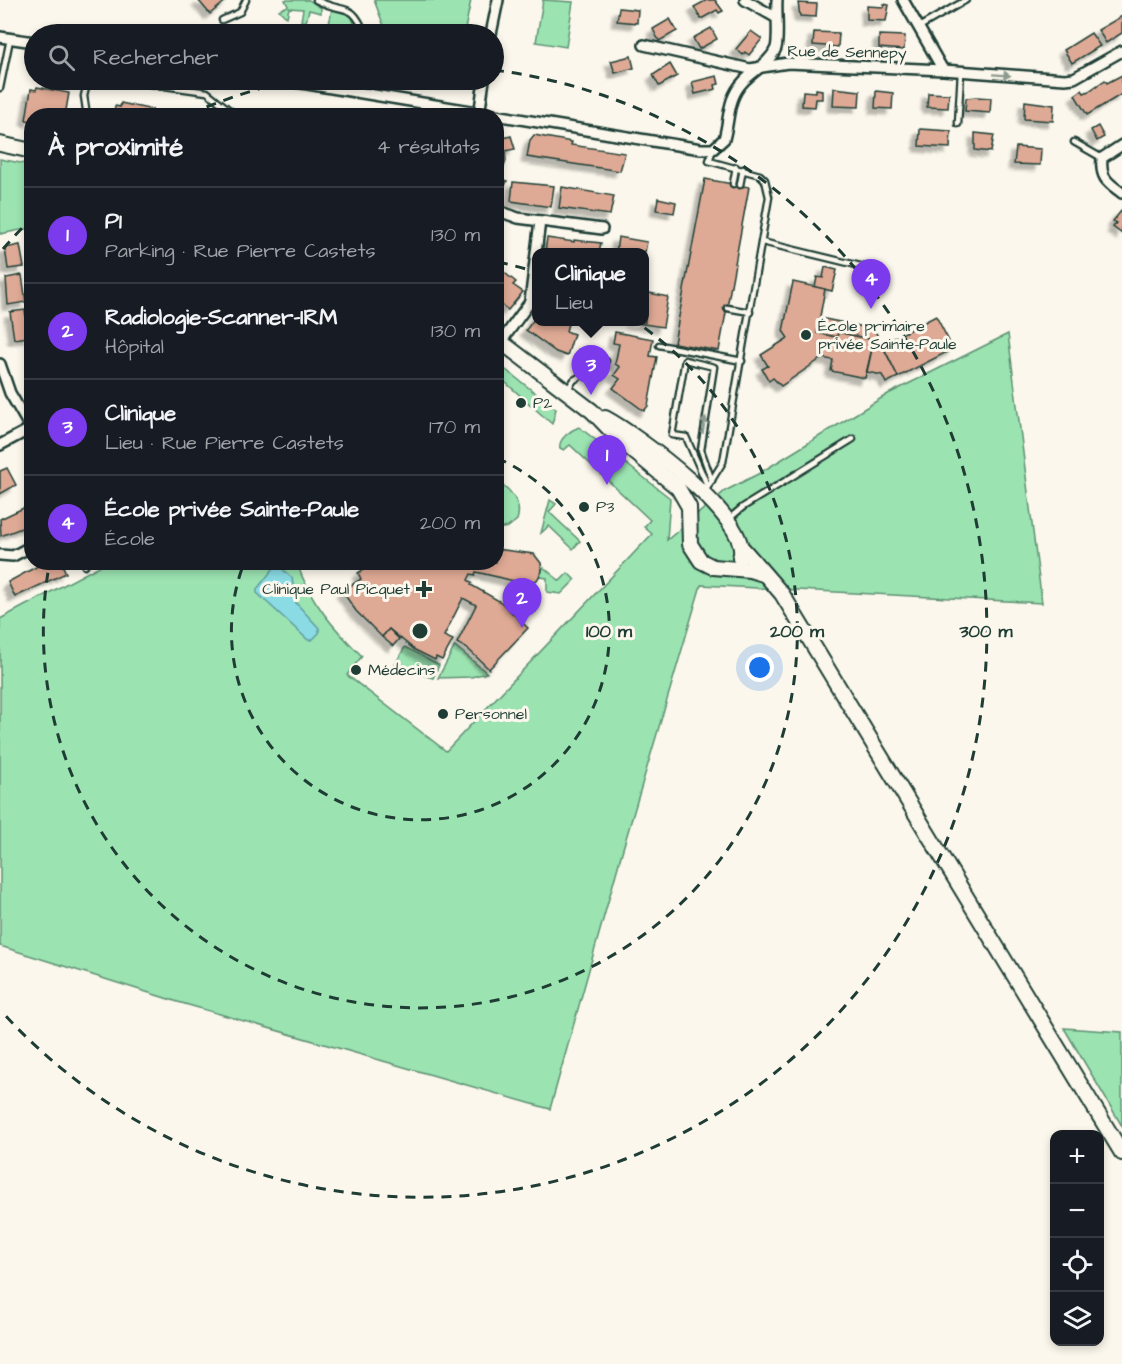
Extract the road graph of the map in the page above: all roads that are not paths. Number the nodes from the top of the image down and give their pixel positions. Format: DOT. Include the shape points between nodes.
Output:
graph roads {
  1 [pos="246,0"];
  2 [pos="316,0"];
  3 [pos="498,0"];
  4 [pos="745,0"];
  5 [pos="777,0"];
  6 [pos="903,0"];
  7 [pos="966,0"];
  8 [pos="775,17"];
  9 [pos="222,20"];
  10 [pos="362,24"];
  11 [pos="493,24"];
  12 [pos="919,27"];
  13 [pos="5,38"];
  14 [pos="24,41"];
  15 [pos="644,45"];
  16 [pos="776,47"];
  17 [pos="1122,51"];
  18 [pos="788,63"];
  19 [pos="760,69"];
  20 [pos="944,70"];
  21 [pos="961,72"];
  22 [pos="0,88"];
  23 [pos="86,90"];
  24 [pos="193,90"];
  25 [pos="344,90"];
  26 [pos="483,90"];
  27 [pos="436,105"];
  28 [pos="86,108"];
  29 [pos="227,108"];
  30 [pos="440,108"];
  31 [pos="452,108"];
  32 [pos="481,108"];
  33 [pos="504,117"];
  34 [pos="958,124"];
  35 [pos="1074,142"];
  36 [pos="0,144"];
  37 [pos="1122,145"];
  38 [pos="24,149"];
  39 [pos="713,149"];
  40 [pos="1102,158"];
  41 [pos="736,167"];
  42 [pos="743,169"];
  43 [pos="733,184"];
  44 [pos="740,185"];
  45 [pos="1122,193"];
  46 [pos="504,213"];
  47 [pos="540,221"];
  48 [pos="602,229"];
  49 [pos="762,242"];
  50 [pos="537,248"];
  51 [pos="877,270"];
  52 [pos="532,286"];
  53 [pos="728,308"];
  54 [pos="750,312"];
  55 [pos="504,334"];
  56 [pos="504,344"];
  57 [pos="659,345"];
  58 [pos="742,361"];
  59 [pos="606,362"];
  60 [pos="0,364"];
  61 [pos="566,392"];
  62 [pos="592,411"];
  63 [pos="24,416"];
  64 [pos="24,432"];
  65 [pos="853,439"];
  66 [pos="0,445"];
  67 [pos="712,481"];
  68 [pos="706,490"];
  69 [pos="728,520"];
  70 [pos="690,524"];
  71 [pos="742,549"];
  72 [pos="24,550"];
  73 [pos="0,555"];
  74 [pos="768,576"];
  75 [pos="1122,1152"];
  1 -- 9 [label="lane" via="240,12"];
  2 -- 10 [label="lane" via="353,9"];
  3 -- 11 [label="street"];
  4 -- 8 [label="street"];
  5 -- 8 [label="street"];
  6 -- 12 [label="street"];
  7 -- 12 [label="lane"];
  8 -- 16 [label="street"];
  12 -- 20 [label="street"];
  13 -- 14 [label="street"];
  13 -- 22 [label="lane"];
  15 -- 19 [label="street, Rue de Sennepy"];
  16 -- 18 [label="street"];
  16 -- 19 [label="street"];
  21 -- 17 [label="street, Rue de Sennepy, one-way" via="1074,78"];
  18 -- 19 [label="street, Rue de Sennepy"];
  18 -- 20 [label="street, Rue de Sennepy"];
  19 -- 39 [label="street" via="743,82 733,97 724,139"];
  20 -- 21 [label="street, Rue de Sennepy"];
  21 -- 34 [label="lane"];
  23 -- 28 [label="lane"];
  24 -- 29 [label="lane" via="207,92"];
  25 -- 27 [label="street"];
  26 -- 32 [label="street"];
  27 -- 30 [label="street"];
  27 -- 31 [label="street"];
  33 -- 39 [label="street"];
  35 -- 40 [label="lane"];
  36 -- 38 [label="street"];
  37 -- 40 [label="street"];
  39 -- 41 [label="lane" via="710,161"];
  40 -- 45 [label="street" via="1104,180"];
  41 -- 42 [label="lane"];
  41 -- 43 [label="lane"];
  42 -- 44 [label="lane"];
  42 -- 49 [label="lane" via="760,175 768,189"];
  46 -- 47 [label="street"];
  47 -- 48 [label="street"];
  47 -- 50 [label="street"];
  49 -- 51 [label="lane"];
  49 -- 54 [label="lane"];
  52 -- 55 [label="street" via="530,302"];
  53 -- 54 [label="lane"];
  54 -- 58 [label="lane"];
  56 -- 61 [label="street"];
  57 -- 58 [label="lane"];
  58 -- 67 [label="lane" via="723,462"];
  59 -- 61 [label="lane" via="574,380"];
  60 -- 63 [label="street"];
  61 -- 62 [label="street"];
  62 -- 68 [label="street" via="630,432"];
  62 -- 70 [label="street" via="686,498"];
  64 -- 66 [label="street"];
  65 -- 69 [label="lane"];
  67 -- 68 [label="lane"];
  67 -- 68 [label="lane, one-way" via="701,450 714,367 685,360 672,435 686,437"];
  68 -- 69 [label="street"];
  68 -- 70 [label="street"];
  69 -- 71 [label="street"];
  70 -- 71 [label="street" via="699,546 713,558 736,560"];
  70 -- 74 [label="street" via="690,544 706,565"];
  71 -- 74 [label="street"];
  72 -- 73 [label="street" via="13,556"];
  74 -- 75 [label="street"];
}
